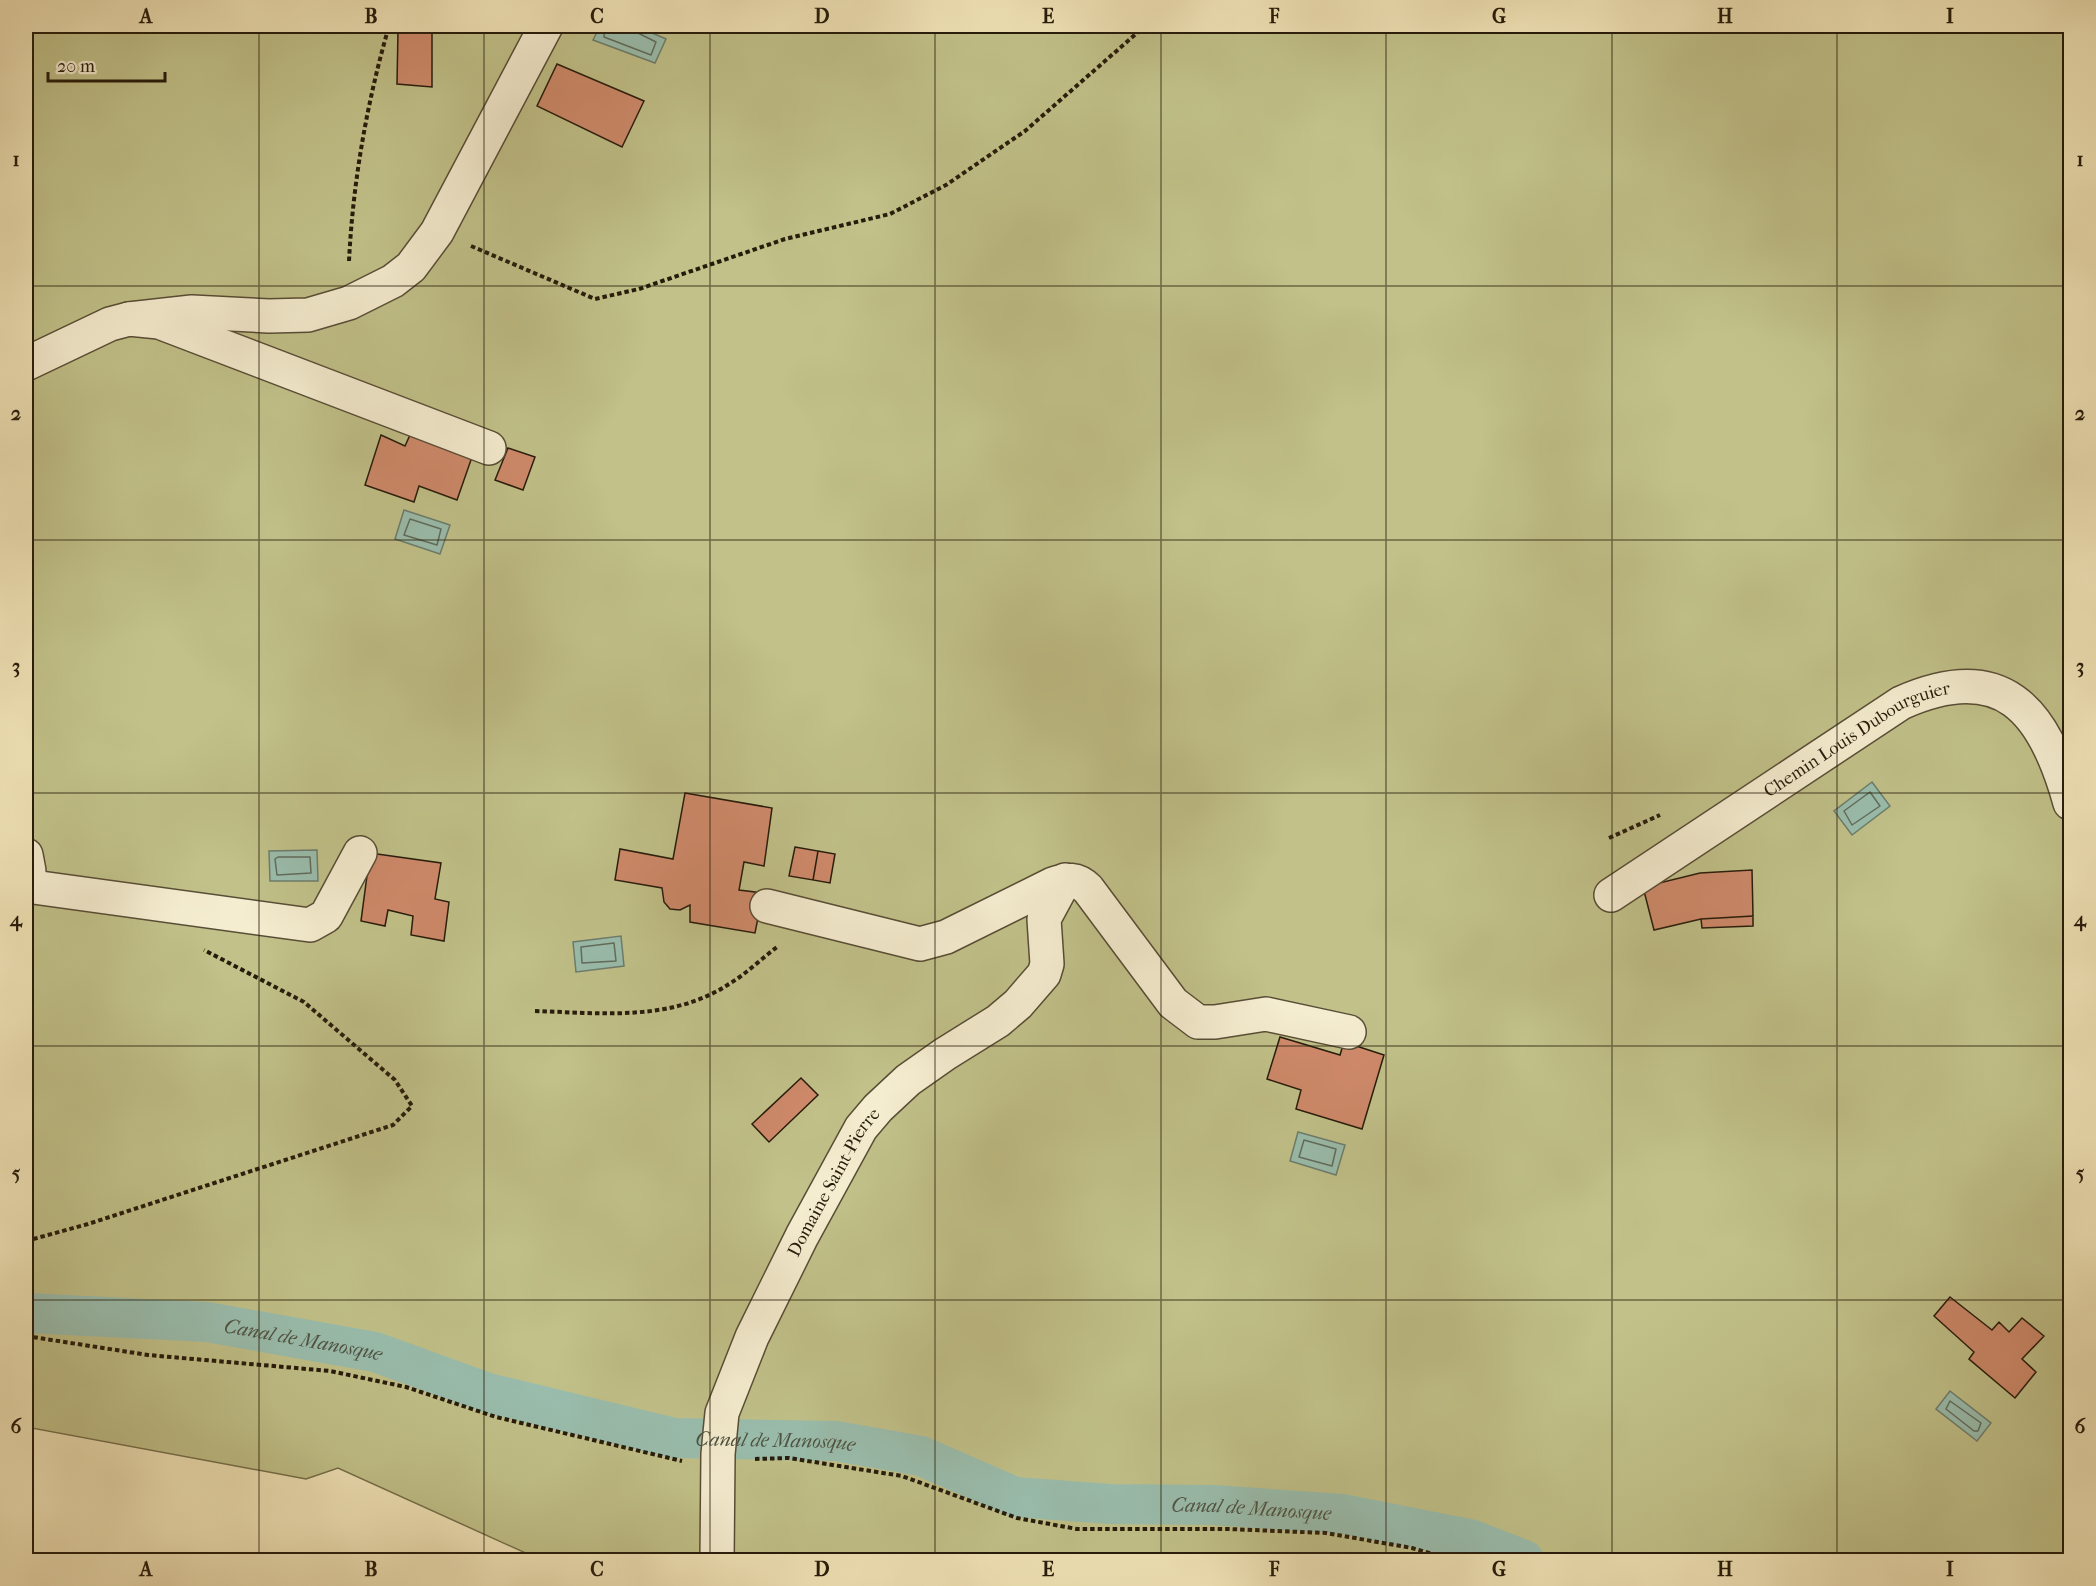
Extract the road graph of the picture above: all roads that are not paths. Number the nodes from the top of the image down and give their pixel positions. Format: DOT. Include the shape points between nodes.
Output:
graph roads {
  1 [pos="546,26"];
  2 [pos="129,319"];
  3 [pos="26,364"];
  4 [pos="489,448"];
  5 [pos="2070,803"];
  6 [pos="360,853"];
  7 [pos="26,855"];
  8 [pos="26,879"];
  9 [pos="1065,880"];
  10 [pos="26,886"];
  11 [pos="1611,895"];
  12 [pos="767,906"];
  13 [pos="1349,1032"];
  14 [pos="717,1560"];
  1 -- 2 [label="street" via="437,232 411,267 393,281 349,303 297,315 192,312"];
  2 -- 3 [label="street" via="90,331"];
  2 -- 4 [label="street" via="173,325"];
  5 -- 11 [label="street, Chemin Louis Dubourguier" via="2052,750 2028,714 1994,689 1947,687 1901,703"];
  6 -- 10 [label="street" via="326,916 310,925"];
  7 -- 8 [label="street"];
  9 -- 12 [label="street" via="946,937 920,944"];
  9 -- 13 [label="street" via="1078,881 1088,889 1173,1003 1198,1022 1266,1014"];
  9 -- 14 [label="street, Domaine Saint-Pierre" via="1044,919 1047,964 1036,986 998,1021 908,1080 878,1108 861,1128 802,1236 752,1337 722,1413 717,1454"];
}
